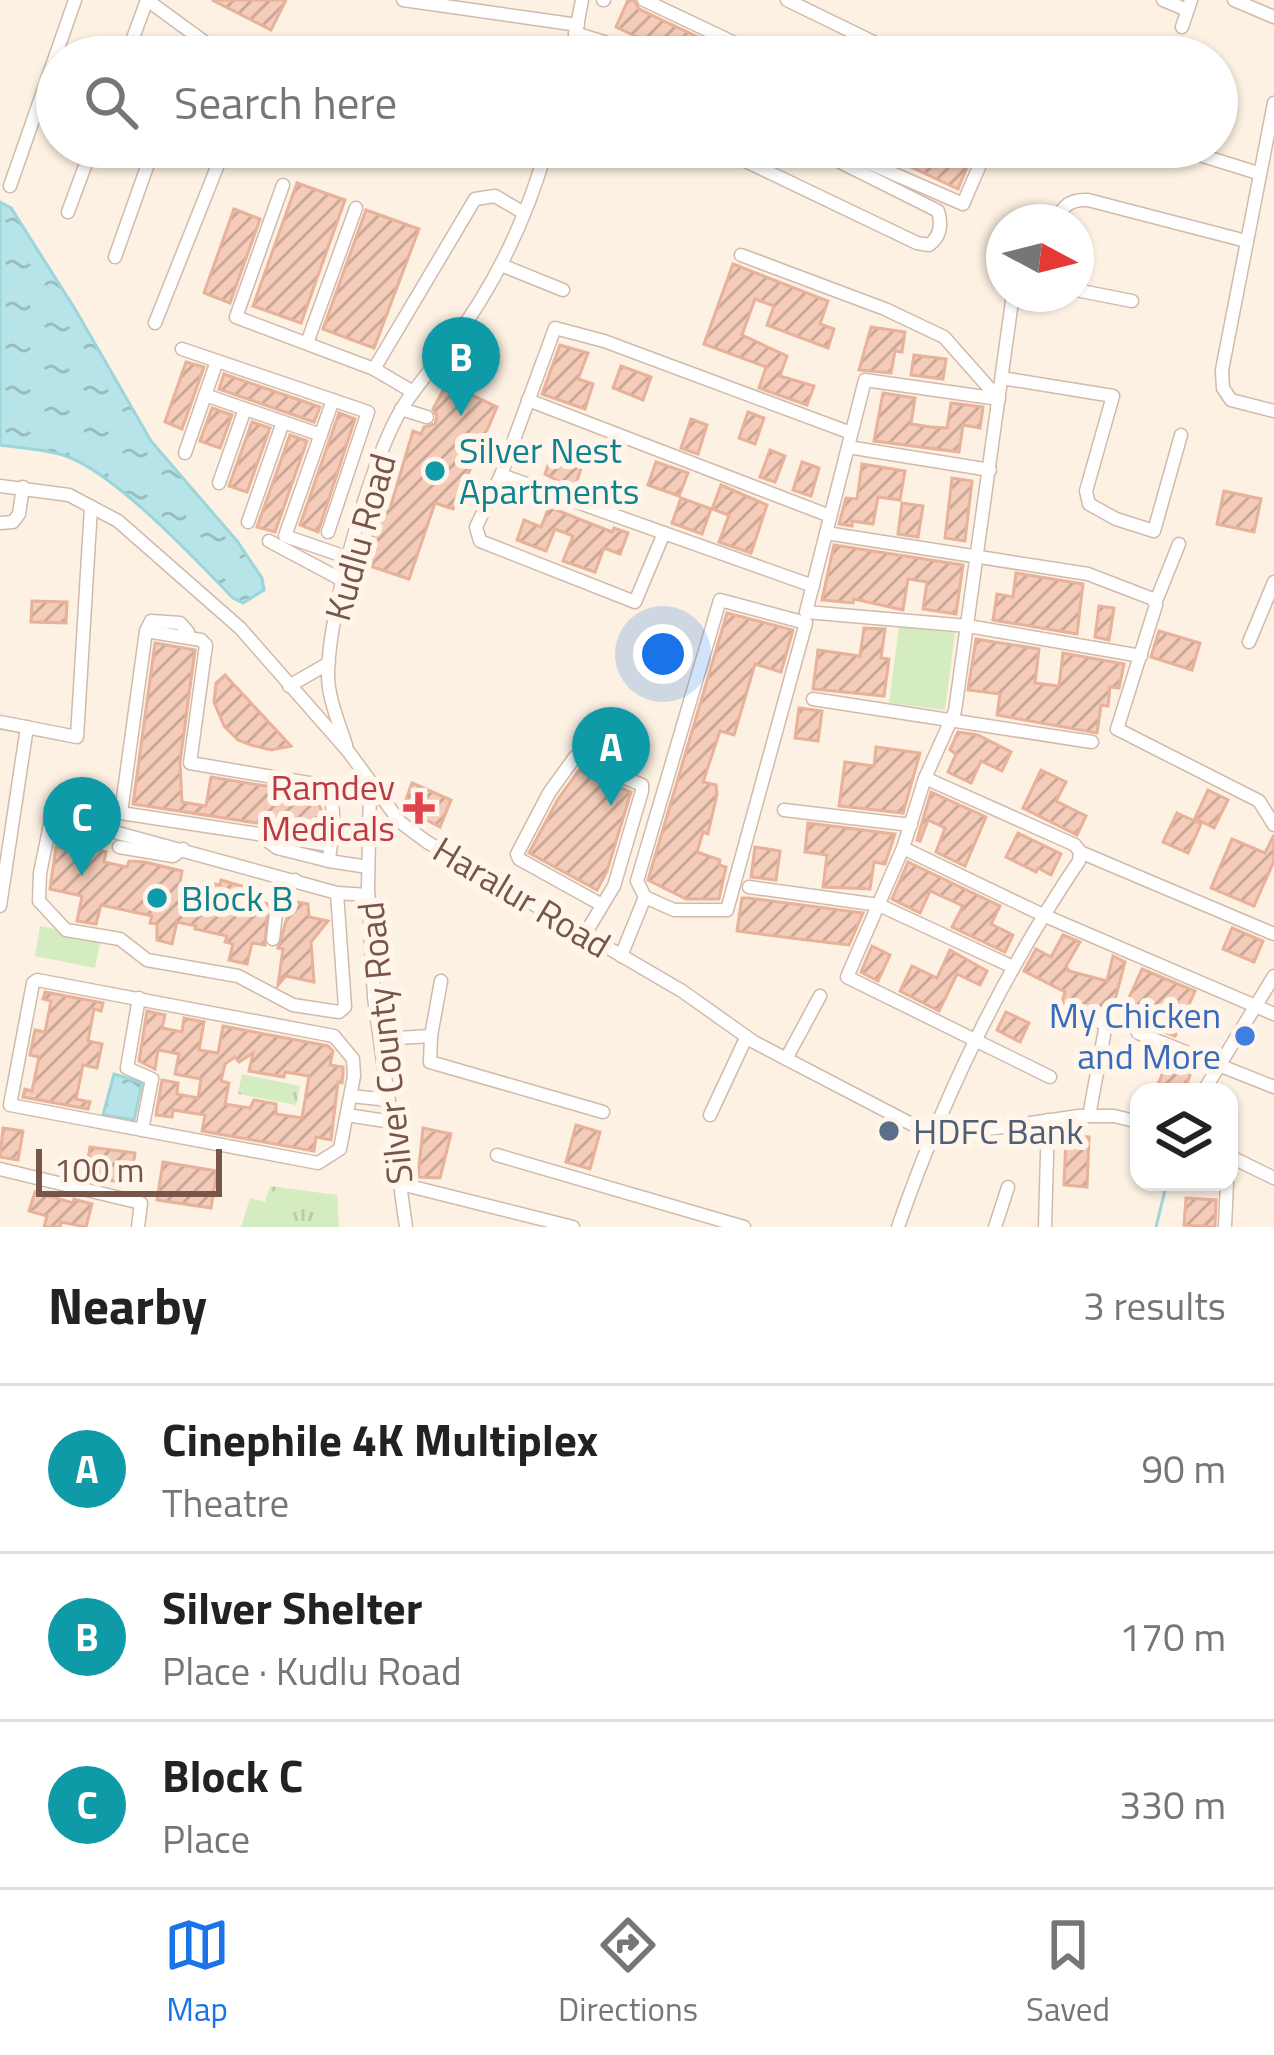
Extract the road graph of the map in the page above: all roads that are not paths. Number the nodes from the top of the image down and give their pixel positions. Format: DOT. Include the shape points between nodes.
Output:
graph roads {
  1 [pos="75,0"];
  2 [pos="147,0"];
  3 [pos="403,0"];
  4 [pos="582,0"];
  5 [pos="644,0"];
  6 [pos="787,0"];
  7 [pos="1163,0"];
  8 [pos="1234,0"];
  9 [pos="805,4"];
  10 [pos="1189,5"];
  11 [pos="1274,16"];
  12 [pos="1182,27"];
  13 [pos="581,32"];
  14 [pos="194,34"];
  15 [pos="62,36"];
  16 [pos="134,36"];
  17 [pos="197,36"];
  18 [pos="579,36"];
  19 [pos="590,36"];
  20 [pos="720,36"];
  21 [pos="865,36"];
  22 [pos="1274,103"];
  23 [pos="36,112"];
  24 [pos="1238,167"];
  25 [pos="84,168"];
  26 [pos="147,168"];
  27 [pos="218,168"];
  28 [pos="540,168"];
  29 [pos="760,168"];
  30 [pos="852,168"];
  31 [pos="881,168"];
  32 [pos="979,168"];
  33 [pos="1258,173"];
  34 [pos="283,185"];
  35 [pos="10,186"];
  36 [pos="1067,204"];
  37 [pos="356,208"];
  38 [pos="68,212"];
  39 [pos="524,213"];
  40 [pos="1246,241"];
  41 [pos="741,255"];
  42 [pos="116,256"];
  43 [pos="501,265"];
  44 [pos="563,290"];
  45 [pos="1094,294"];
  46 [pos="1132,301"];
  47 [pos="1011,312"];
  48 [pos="155,323"];
  49 [pos="307,343"];
  50 [pos="182,349"];
  51 [pos="217,361"];
  52 [pos="374,369"];
  53 [pos="1002,377"];
  54 [pos="413,392"];
  55 [pos="205,395"];
  56 [pos="999,399"];
  57 [pos="333,400"];
  58 [pos="527,400"];
  59 [pos="245,409"];
  60 [pos="401,409"];
  61 [pos="1274,411"];
  62 [pos="427,417"];
  63 [pos="283,422"];
  64 [pos="320,435"];
  65 [pos="1181,435"];
  66 [pos="849,440"];
  67 [pos="185,453"];
  68 [pos="990,470"];
  69 [pos="501,475"];
  70 [pos="219,483"];
  71 [pos="0,486"];
  72 [pos="23,487"];
  73 [pos="91,507"];
  74 [pos="830,516"];
  75 [pos="248,522"];
  76 [pos="0,523"];
  77 [pos="328,532"];
  78 [pos="664,533"];
  79 [pos="826,533"];
  80 [pos="269,541"];
  81 [pos="1179,544"];
  82 [pos="977,555"];
  83 [pos="349,558"];
  84 [pos="342,580"];
  85 [pos="1274,582"];
  86 [pos="813,586"];
  87 [pos="1156,602"];
  88 [pos="968,626"];
  89 [pos="146,631"];
  90 [pos="188,632"];
  91 [pos="1249,642"];
  92 [pos="1141,656"];
  93 [pos="329,663"];
  94 [pos="289,686"];
  95 [pos="814,699"];
  96 [pos="952,718"];
  97 [pos="0,722"];
  98 [pos="28,727"];
  99 [pos="1092,742"];
  100 [pos="348,751"];
  101 [pos="925,778"];
  102 [pos="0,782"];
  103 [pos="19,785"];
  104 [pos="370,787"];
  105 [pos="784,810"];
  106 [pos="1274,825"];
  107 [pos="910,826"];
  108 [pos="112,830"];
  109 [pos="62,838"];
  110 [pos="269,842"];
  111 [pos="330,845"];
  112 [pos="4,846"];
  113 [pos="119,847"];
  114 [pos="903,848"];
  115 [pos="183,849"];
  116 [pos="1080,852"];
  117 [pos="329,861"];
  118 [pos="368,866"];
  119 [pos="295,880"];
  120 [pos="749,887"];
  121 [pos="337,896"];
  122 [pos="368,897"];
  123 [pos="645,897"];
  124 [pos="602,905"];
  125 [pos="879,905"];
  126 [pos="0,906"];
  127 [pos="1043,915"];
  128 [pos="585,934"];
  129 [pos="1274,934"];
  130 [pos="273,939"];
  131 [pos="621,956"];
  132 [pos="1013,967"];
  133 [pos="1274,976"];
  134 [pos="441,981"];
  135 [pos="820,996"];
  136 [pos="139,998"];
  137 [pos="1253,1006"];
  138 [pos="1067,1012"];
  139 [pos="1274,1014"];
  140 [pos="1138,1033"];
  141 [pos="431,1036"];
  142 [pos="746,1037"];
  143 [pos="380,1039"];
  144 [pos="974,1043"];
  145 [pos="786,1059"];
  146 [pos="1218,1066"];
  147 [pos="1050,1077"];
  148 [pos="1208,1083"];
  149 [pos="1274,1087"];
  150 [pos="351,1096"];
  151 [pos="389,1100"];
  152 [pos="603,1112"];
  153 [pos="347,1115"];
  154 [pos="710,1115"];
  155 [pos="1089,1116"];
  156 [pos="1048,1120"];
  157 [pos="1130,1121"];
  158 [pos="392,1122"];
  159 [pos="142,1130"];
  160 [pos="932,1130"];
  161 [pos="497,1155"];
  162 [pos="1238,1160"];
  163 [pos="0,1169"];
  164 [pos="1274,1178"];
  165 [pos="401,1184"];
  166 [pos="1008,1187"];
  167 [pos="1227,1191"];
  168 [pos="138,1227"];
  169 [pos="406,1227"];
  170 [pos="573,1227"];
  171 [pos="744,1227"];
  172 [pos="898,1227"];
  173 [pos="995,1227"];
  174 [pos="1046,1227"];
  175 [pos="1226,1227"];
  1 -- 15 [label="street"];
  2 -- 14 [label="street"];
  2 -- 16 [label="street"];
  3 -- 13 [label="street"];
  4 -- 13 [label="street"];
  5 -- 20 [label="street"];
  6 -- 9 [label="street"];
  7 -- 10 [label="street"];
  8 -- 11 [label="street"];
  9 -- 21 [label="street"];
  10 -- 12 [label="street"];
  13 -- 18 [label="street"];
  13 -- 19 [label="street"];
  14 -- 17 [label="street"];
  22 -- 33 [label="street"];
  23 -- 35 [label="street"];
  24 -- 33 [label="street"];
  25 -- 38 [label="street"];
  26 -- 42 [label="street"];
  27 -- 48 [label="street"];
  28 -- 39 [label="street, Kudlu Road"];
  29 -- 30 [label="street" via="917,243 936,240 938,211"];
  31 -- 32 [label="street" via="964,204"];
  33 -- 40 [label="street"];
  34 -- 49 [label="street" via="236,317"];
  36 -- 40 [label="street" via="1088,200"];
  37 -- 49 [label="street"];
  39 -- 43 [label="street, Kudlu Road"];
  39 -- 52 [label="street" via="495,196 475,199"];
  40 -- 61 [label="street" via="1223,388 1231,400"];
  41 -- 56 [label="street" via="944,337"];
  43 -- 44 [label="street"];
  43 -- 54 [label="street, Kudlu Road"];
  45 -- 46 [label="street"];
  47 -- 53 [label="street"];
  49 -- 52 [label="street"];
  50 -- 51 [label="street"];
  51 -- 55 [label="street"];
  51 -- 57 [label="street"];
  52 -- 54 [label="street"];
  53 -- 56 [label="street"];
  53 -- 65 [label="street" via="1113,396 1086,490 1090,504 1154,531"];
  54 -- 60 [label="street, Kudlu Road"];
  55 -- 59 [label="street"];
  55 -- 67 [label="street"];
  56 -- 66 [label="street" via="865,380"];
  56 -- 68 [label="street"];
  57 -- 64 [label="street"];
  57 -- 77 [label="street" via="368,412"];
  58 -- 66 [label="street" via="555,328 565,328"];
  58 -- 69 [label="street"];
  58 -- 74 [label="street"];
  59 -- 63 [label="street"];
  59 -- 70 [label="street"];
  60 -- 62 [label="street"];
  60 -- 83 [label="street, Kudlu Road"];
  63 -- 64 [label="street"];
  63 -- 75 [label="street"];
  64 -- 83 [label="street" via="285,536"];
  66 -- 68 [label="street"];
  66 -- 74 [label="street"];
  68 -- 82 [label="street"];
  69 -- 78 [label="street"];
  69 -- 78 [label="street" via="476,526 480,541 635,602"];
  71 -- 72 [label="street, Haralur Road"];
  72 -- 73 [label="street, Haralur Road"];
  72 -- 76 [label="street" via="19,514"];
  73 -- 94 [label="street, Haralur Road" via="118,521 241,628"];
  73 -- 98 [label="street" via="77,737"];
  74 -- 79 [label="street"];
  78 -- 86 [label="street"];
  79 -- 82 [label="street"];
  79 -- 86 [label="street"];
  80 -- 84 [label="street"];
  81 -- 87 [label="street"];
  82 -- 87 [label="street" via="1088,574"];
  82 -- 88 [label="street"];
  83 -- 84 [label="street, Kudlu Road"];
  84 -- 93 [label="street, Kudlu Road"];
  85 -- 91 [label="street"];
  86 -- 88 [label="street" via="806,612"];
  87 -- 92 [label="street"];
  88 -- 92 [label="street"];
  88 -- 96 [label="street"];
  89 -- 90 [label="street" via="151,620"];
  89 -- 111 [label="street" via="206,645 190,764 321,785 334,806"];
  89 -- 111 [label="street" via="121,813"];
  92 -- 106 [label="street" via="1117,729 1259,802"];
  93 -- 94 [label="street"];
  93 -- 100 [label="street, Kudlu Road"];
  94 -- 100 [label="street, Haralur Road"];
  95 -- 96 [label="street"];
  96 -- 99 [label="street"];
  96 -- 101 [label="street"];
  97 -- 98 [label="street"];
  98 -- 103 [label="street"];
  100 -- 104 [label="street, Haralur Road"];
  101 -- 107 [label="street"];
  101 -- 116 [label="street"];
  102 -- 103 [label="street"];
  103 -- 112 [label="street"];
  104 -- 118 [label="street, Silver County Road"];
  104 -- 128 [label="street, Haralur Road" via="427,842"];
  105 -- 107 [label="street"];
  107 -- 114 [label="street"];
  108 -- 109 [label="street" via="68,828"];
  108 -- 115 [label="street"];
  108 -- 121 [label="street" via="52,815 39,901 66,930 120,939 147,960 238,976 293,1005 343,1012"];
  110 -- 117 [label="street"];
  111 -- 117 [label="street"];
  112 -- 126 [label="street"];
  113 -- 115 [label="street" via="173,856"];
  114 -- 125 [label="street"];
  114 -- 127 [label="street"];
  115 -- 119 [label="street"];
  116 -- 127 [label="street"];
  116 -- 129 [label="street"];
  117 -- 118 [label="street"];
  118 -- 122 [label="street, Silver County Road"];
  119 -- 121 [label="street"];
  119 -- 130 [label="street" via="279,898"];
  120 -- 125 [label="street"];
  121 -- 122 [label="street"];
  122 -- 143 [label="street, Silver County Road"];
  123 -- 123 [label="street" via="674,910 727,910 806,623 720,599 637,881"];
  123 -- 131 [label="street"];
  124 -- 124 [label="street" via="624,860 642,785 575,757 517,854"];
  124 -- 128 [label="street"];
  125 -- 132 [label="street"];
  125 -- 144 [label="street" via="847,977"];
  127 -- 132 [label="street"];
  127 -- 137 [label="street"];
  128 -- 131 [label="street, Haralur Road"];
  131 -- 142 [label="street, Haralur Road"];
  132 -- 144 [label="street"];
  133 -- 137 [label="street"];
  134 -- 141 [label="street"];
  135 -- 145 [label="street"];
  136 -- 150 [label="street" via="334,1036 353,1059"];
  136 -- 159 [label="street" via="127,1069 152,1079"];
  136 -- 159 [label="street" via="34,981 10,1105"];
  137 -- 139 [label="street"];
  137 -- 146 [label="street"];
  138 -- 155 [label="street" via="1106,1024"];
  140 -- 146 [label="street"];
  141 -- 143 [label="street"];
  141 -- 152 [label="street" via="430,1062"];
  142 -- 145 [label="street, Haralur Road"];
  142 -- 154 [label="street"];
  143 -- 151 [label="street, Silver County Road"];
  144 -- 147 [label="street"];
  144 -- 160 [label="street"];
  145 -- 160 [label="street, Haralur Road"];
  146 -- 148 [label="street"];
  146 -- 149 [label="street"];
  150 -- 151 [label="street"];
  150 -- 153 [label="street"];
  151 -- 158 [label="street, Silver County Road"];
  153 -- 158 [label="street"];
  153 -- 159 [label="street" via="340,1149 318,1163"];
  155 -- 156 [label="street, Haralur Road"];
  155 -- 157 [label="street, Haralur Road"];
  156 -- 160 [label="street, Haralur Road"];
  156 -- 174 [label="street"];
  158 -- 165 [label="street, Silver County Road"];
  160 -- 172 [label="street"];
  161 -- 171 [label="street"];
  162 -- 164 [label="street"];
  163 -- 168 [label="street" via="141,1203"];
  165 -- 169 [label="street, Silver County Road"];
  165 -- 170 [label="street"];
  166 -- 173 [label="street"];
  167 -- 175 [label="street"];
}
